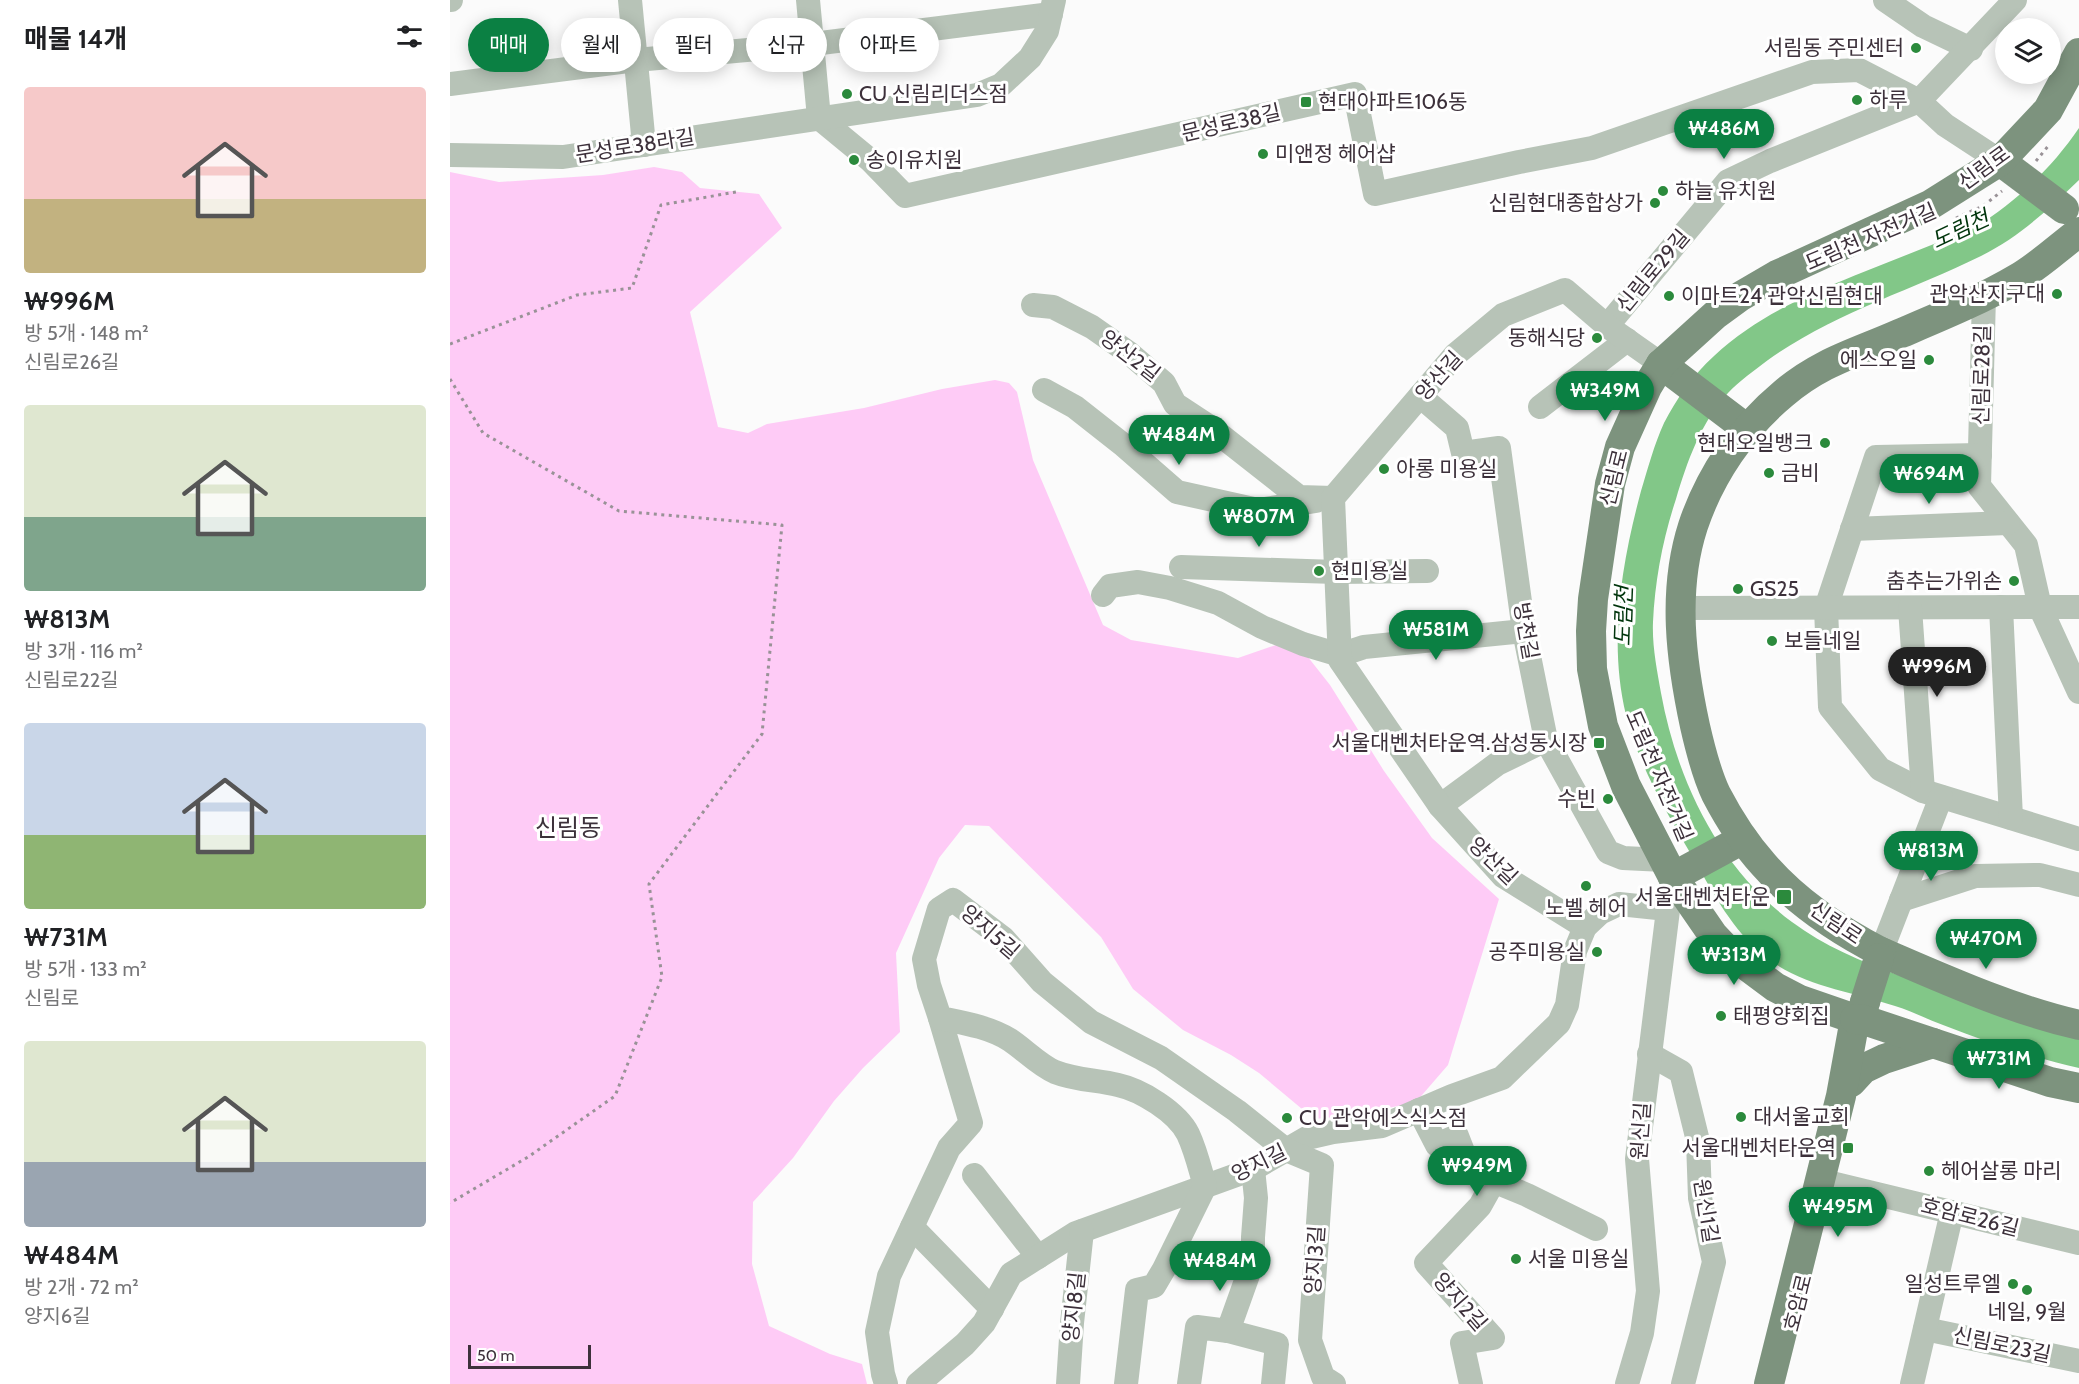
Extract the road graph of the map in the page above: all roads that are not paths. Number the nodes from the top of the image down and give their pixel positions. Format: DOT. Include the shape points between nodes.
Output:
graph roads {
  1 [pos="630,0"];
  2 [pos="808,0"];
  3 [pos="1885,0"];
  4 [pos="2015,0"];
  5 [pos="1053,7"];
  6 [pos="632,18"];
  7 [pos="810,18"];
  8 [pos="827,42"];
  9 [pos="1971,49"];
  10 [pos="746,50"];
  11 [pos="2079,53"];
  12 [pos="641,60"];
  13 [pos="561,70"];
  14 [pos="637,72"];
  15 [pos="815,72"];
  16 [pos="450,84"];
  17 [pos="1919,101"];
  18 [pos="819,118"];
  19 [pos="644,145"];
  20 [pos="450,155"];
  21 [pos="2003,174"];
  22 [pos="2079,219"];
  23 [pos="2079,232"];
  24 [pos="1984,296"];
  25 [pos="1033,305"];
  26 [pos="1607,326"];
  27 [pos="1627,340"];
  28 [pos="1661,364"];
  29 [pos="1044,390"];
  30 [pos="1420,396"];
  31 [pos="1540,406"];
  32 [pos="1747,429"];
  33 [pos="1980,455"];
  34 [pos="1333,498"];
  35 [pos="2008,523"];
  36 [pos="1852,529"];
  37 [pos="1181,567"];
  38 [pos="1427,571"];
  39 [pos="1336,572"];
  40 [pos="1103,595"];
  41 [pos="2001,607"];
  42 [pos="2040,607"];
  43 [pos="2079,607"];
  44 [pos="1680,608"];
  45 [pos="1826,608"];
  46 [pos="1910,608"];
  47 [pos="1524,631"];
  48 [pos="1340,655"];
  49 [pos="2079,692"];
  50 [pos="1546,740"];
  51 [pos="1932,794"];
  52 [pos="1440,806"];
  53 [pos="2011,818"];
  54 [pos="1743,838"];
  55 [pos="2079,839"];
  56 [pos="1669,868"];
  57 [pos="2079,885"];
  58 [pos="1901,900"];
  59 [pos="1667,909"];
  60 [pos="1585,927"];
  61 [pos="1880,955"];
  62 [pos="1819,1006"];
  63 [pos="1862,1012"];
  64 [pos="940,1018"];
  65 [pos="2079,1025"];
  66 [pos="1933,1043"];
  67 [pos="1649,1054"];
  68 [pos="1848,1080"];
  69 [pos="2079,1088"];
  70 [pos="1419,1110"];
  71 [pos="1286,1150"];
  72 [pos="1253,1169"];
  73 [pos="975,1175"];
  74 [pos="1494,1181"];
  75 [pos="1827,1182"];
  76 [pos="1205,1186"];
  77 [pos="1952,1212"];
  78 [pos="912,1227"];
  79 [pos="1596,1229"];
  80 [pos="1082,1231"];
  81 [pos="2079,1243"];
  82 [pos="1038,1257"];
  83 [pos="992,1309"];
  84 [pos="1925,1329"];
  85 [pos="1228,1331"];
  86 [pos="2079,1361"];
  87 [pos="886,1384"];
  88 [pos="918,1384"];
  89 [pos="1068,1384"];
  90 [pos="1126,1384"];
  91 [pos="1190,1384"];
  92 [pos="1273,1384"];
  93 [pos="1334,1384"];
  94 [pos="1471,1384"];
  95 [pos="1627,1384"];
  96 [pos="1683,1384"];
  97 [pos="1769,1384"];
  98 [pos="1778,1384"];
  99 [pos="1912,1384"];
  1 -- 6 [label="street"];
  2 -- 7 [label="street"];
  3 -- 9 [label="street" via="1923,26"];
  4 -- 9 [label="street, 신림로29길"];
  5 -- 8 [label="street"];
  5 -- 18 [label="street" via="1047,31 1030,58 1002,85 977,95"];
  9 -- 17 [label="street, 신림로29길"];
  10 -- 12 [label="street"];
  11 -- 21 [label="main road, 신림로, bridge" via="2048,110"];
  13 -- 16 [label="street"];
  14 -- 19 [label="street"];
  15 -- 18 [label="street"];
  17 -- 18 [label="street, 문성로38길" via="1859,70 1812,72 1592,148 1375,194 1355,94 904,196 870,160"];
  17 -- 21 [label="street"];
  17 -- 26 [label="street, 신림로29길" via="1728,181"];
  18 -- 19 [label="street, 문성로38라길"];
  19 -- 20 [label="street, 문성로38라길" via="563,157"];
  21 -- 22 [label="main road, bridge"];
  21 -- 28 [label="main road, 신림로, bridge" via="1777,275 1715,315"];
  23 -- 24 [label="main road, 신림로, bridge" via="2020,277"];
  24 -- 32 [label="main road, 신림로, bridge" via="1830,361 1788,389"];
  24 -- 33 [label="street, 신림로28길"];
  25 -- 34 [label="street, 양산2길" via="1053,307 1092,327 1129,353 1164,383 1175,404 1299,497"];
  26 -- 27 [label="street, 양산길"];
  26 -- 30 [label="street, 양산길" via="1565,291 1503,315 1455,355"];
  27 -- 28 [label="street, 양산길"];
  27 -- 31 [label="street"];
  28 -- 32 [label="main road, bridge"];
  28 -- 56 [label="main road, 신림로, bridge" via="1620,447 1610,484 1591,631 1592,669 1603,726 1626,786"];
  29 -- 34 [label="street" via="1075,407 1176,492 1258,510"];
  30 -- 34 [label="street, 양산길"];
  30 -- 47 [label="street, 방천길" via="1457,428 1463,453 1499,448"];
  32 -- 44 [label="main road, 신림로, bridge" via="1706,493 1693,527 1683,568"];
  33 -- 35 [label="street, 신림로28길" via="1979,486"];
  33 -- 36 [label="street, 신림로28길" via="1876,457"];
  34 -- 39 [label="street, 양산길"];
  35 -- 36 [label="street"];
  35 -- 42 [label="street, 신림로28길" via="2026,545"];
  36 -- 45 [label="street, 신림로28길"];
  37 -- 39 [label="street"];
  38 -- 39 [label="street"];
  39 -- 48 [label="street, 양산길"];
  40 -- 48 [label="street" via="1110,586 1138,582 1170,588 1218,603 1262,627"];
  41 -- 42 [label="street"];
  41 -- 46 [label="street"];
  41 -- 53 [label="street"];
  42 -- 43 [label="street"];
  42 -- 49 [label="street, 신림로28길"];
  44 -- 45 [label="street"];
  44 -- 54 [label="main road, 신림로, bridge" via="1682,649 1700,748 1716,792"];
  45 -- 46 [label="street"];
  45 -- 51 [label="street" via="1830,707 1880,769"];
  46 -- 51 [label="street"];
  47 -- 48 [label="street" via="1364,647"];
  47 -- 50 [label="street, 방천길"];
  48 -- 52 [label="street, 양산길"];
  50 -- 52 [label="street" via="1497,764"];
  50 -- 56 [label="street, 방천길" via="1608,852"];
  51 -- 53 [label="street"];
  51 -- 58 [label="street, 신림로"];
  52 -- 60 [label="street, 양산길" via="1503,876"];
  53 -- 55 [label="street"];
  54 -- 56 [label="main road, bridge"];
  54 -- 61 [label="main road, 신림로, bridge" via="1763,865 1806,904"];
  56 -- 59 [label="street, 원신길"];
  56 -- 62 [label="main road, 신림로" via="1713,935 1732,955 1775,987"];
  57 -- 58 [label="street" via="2040,875 1975,876"];
  58 -- 61 [label="street, 신림로"];
  59 -- 60 [label="street" via="1619,904 1600,913"];
  59 -- 67 [label="street, 원신길"];
  60 -- 70 [label="street, 양지길" via="1575,951 1567,1005 1559,1023 1502,1078"];
  61 -- 63 [label="main road, bridge"];
  61 -- 65 [label="main road, 신림로" via="2044,1017"];
  62 -- 63 [label="main road, 신림로"];
  62 -- 68 [label="main road" via="1840,1040"];
  63 -- 66 [label="main road, 신림로, bridge"];
  63 -- 68 [label="main road"];
  64 -- 71 [label="street, 양지5길" via="924,959 939,909 953,900 1003,938 1042,982 1091,1022 1161,1058"];
  64 -- 76 [label="street" via="979,1026 1009,1040 1054,1071 1120,1085 1147,1096 1187,1131"];
  64 -- 78 [label="street" via="971,1123 949,1148"];
  66 -- 68 [label="main road" via="1892,1056"];
  66 -- 69 [label="main road"];
  67 -- 95 [label="street, 원신길" via="1637,1159 1648,1291 1642,1333"];
  67 -- 96 [label="street, 원신1길" via="1681,1072 1698,1141 1700,1198 1714,1262"];
  68 -- 75 [label="main road, 호암로"];
  68 -- 97 [label="main road"];
  70 -- 71 [label="street, 양지길" via="1382,1126 1307,1138"];
  70 -- 74 [label="street" via="1437,1145 1457,1136 1471,1172"];
  71 -- 72 [label="street, 양지길"];
  71 -- 93 [label="street, 양지3길" via="1322,1165 1310,1340 1323,1377"];
  72 -- 76 [label="street, 양지길"];
  72 -- 85 [label="street" via="1253,1261"];
  73 -- 82 [label="street"];
  74 -- 79 [label="street"];
  74 -- 94 [label="street, 양지2길" via="1480,1206 1426,1263 1492,1338 1462,1343"];
  75 -- 77 [label="street, 호암로26길"];
  75 -- 98 [label="main road, 호암로"];
  76 -- 80 [label="street, 양지길"];
  76 -- 90 [label="street" via="1154,1286 1137,1290"];
  77 -- 81 [label="street, 호암로26길"];
  77 -- 84 [label="street"];
  78 -- 83 [label="street"];
  78 -- 87 [label="street" via="889,1276 877,1332"];
  80 -- 82 [label="street, 양지길"];
  80 -- 89 [label="street, 양지8길"];
  82 -- 83 [label="street, 양지길" via="1011,1274"];
  83 -- 88 [label="street, 양지길" via="965,1344"];
  84 -- 86 [label="street, 신림로23길"];
  84 -- 99 [label="street"];
  85 -- 91 [label="street" via="1197,1327"];
  85 -- 92 [label="street" via="1277,1344"];
}
